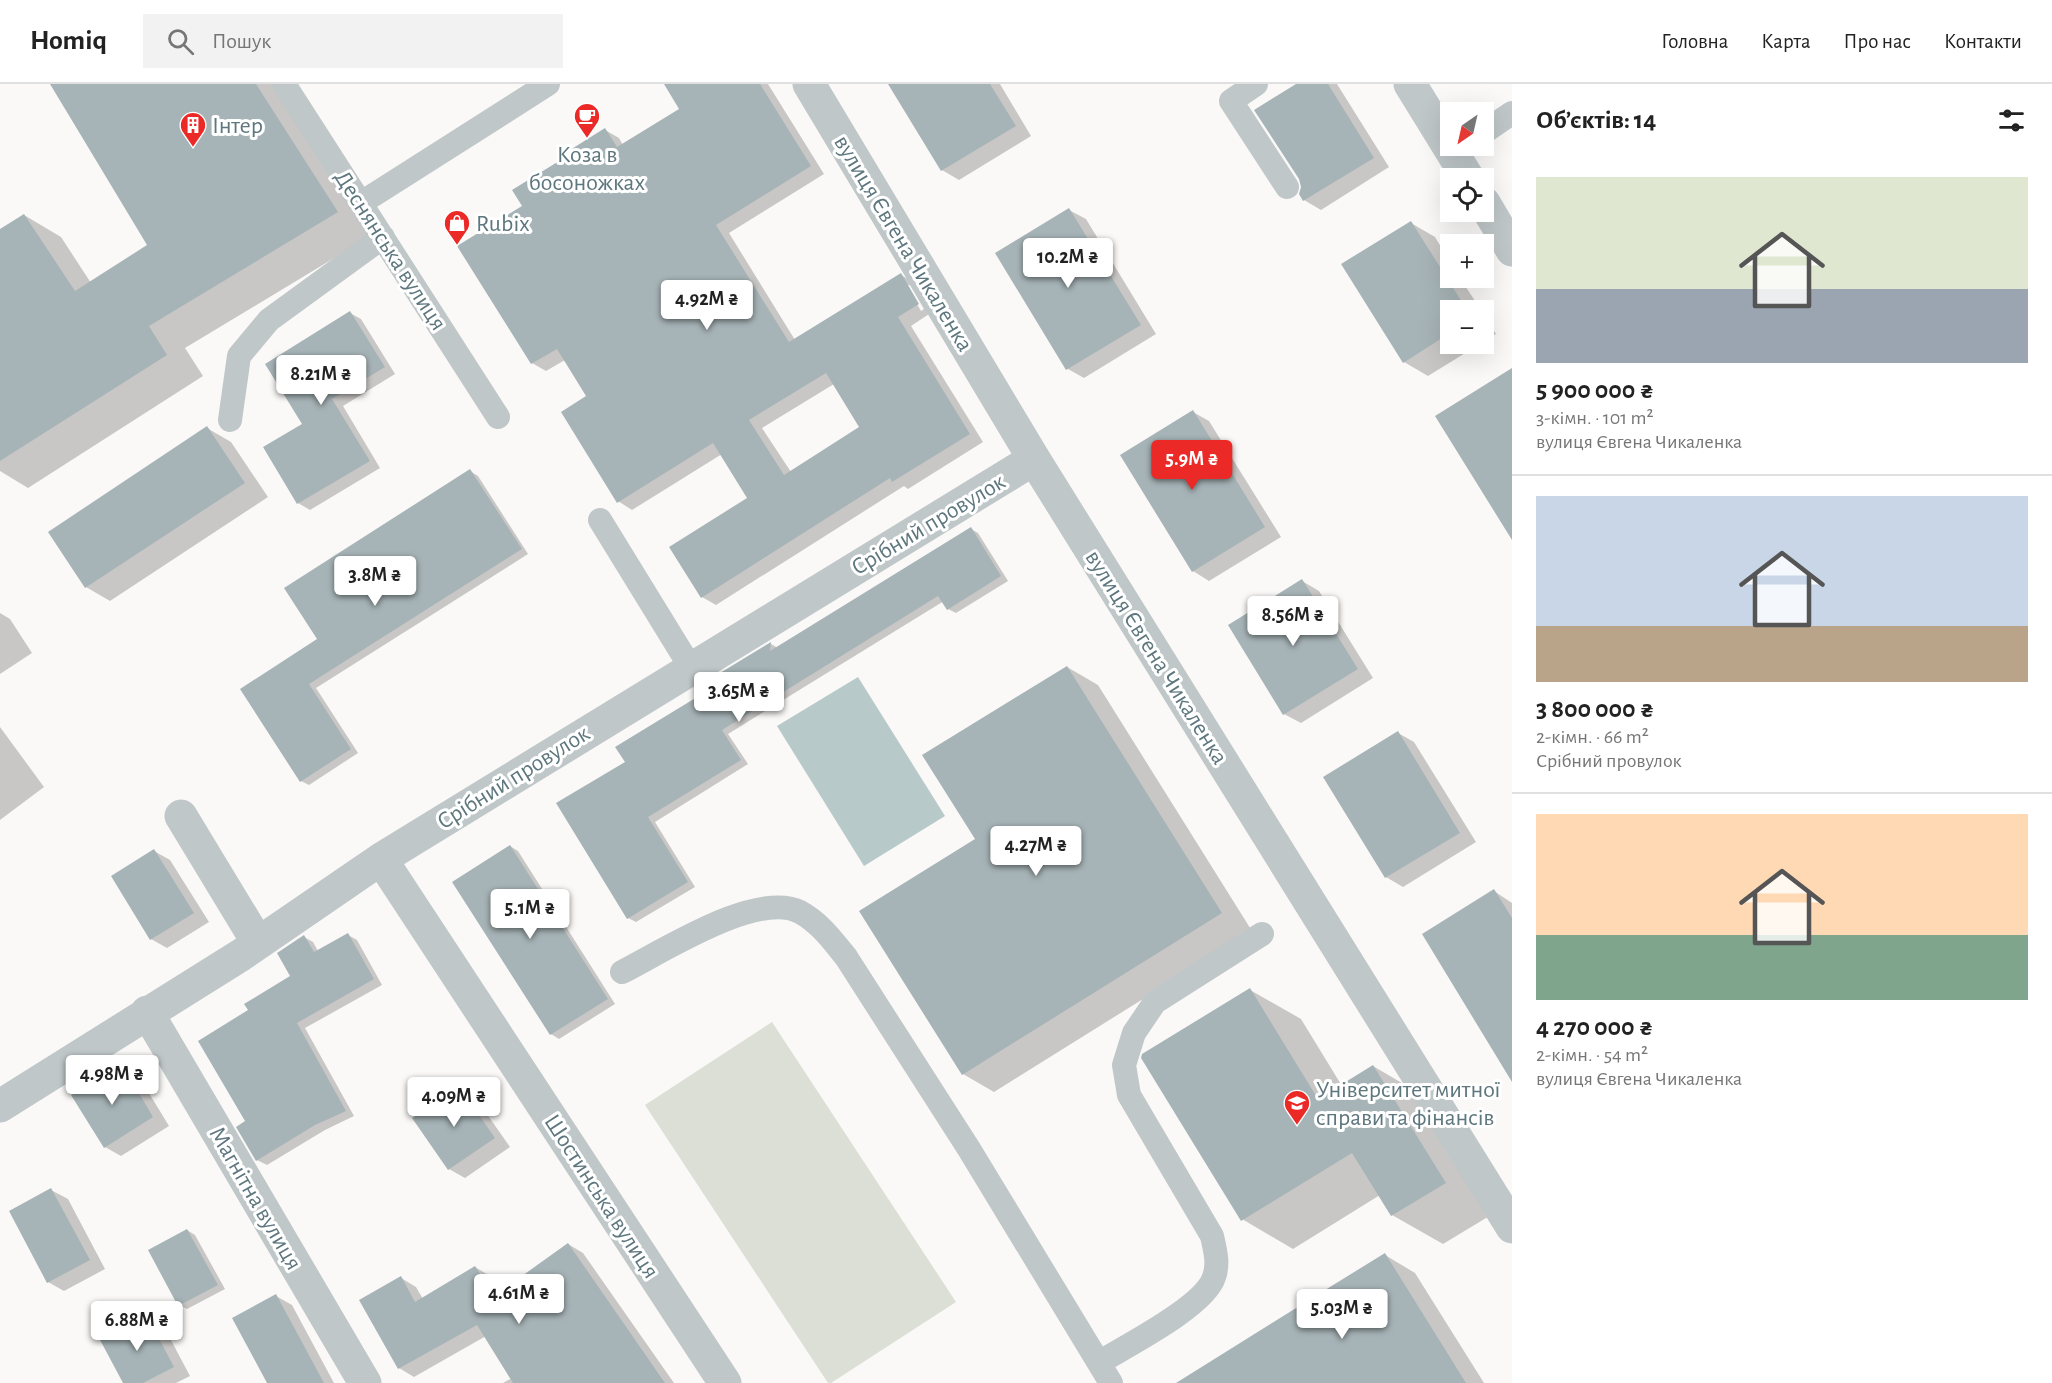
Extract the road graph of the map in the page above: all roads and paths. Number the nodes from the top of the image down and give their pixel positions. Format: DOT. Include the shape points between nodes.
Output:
graph roads {
  1 [pos="284,84"];
  2 [pos="548,84"];
  3 [pos="809,84"];
  4 [pos="1256,84"];
  5 [pos="1410,84"];
  6 [pos="1512,113"];
  7 [pos="1494,125"];
  8 [pos="1461,159"];
  9 [pos="1287,187"];
  10 [pos="361,203"];
  11 [pos="1494,220"];
  12 [pos="383,237"];
  13 [pos="1512,250"];
  14 [pos="498,417"];
  15 [pos="230,420"];
  16 [pos="1034,459"];
  17 [pos="600,520"];
  18 [pos="691,668"];
  19 [pos="181,816"];
  20 [pos="381,859"];
  21 [pos="1262,934"];
  22 [pos="258,943"];
  23 [pos="622,972"];
  24 [pos="147,1012"];
  25 [pos="0,1106"];
  26 [pos="1512,1227"];
  27 [pos="1106,1372"];
  28 [pos="365,1383"];
  29 [pos="724,1383"];
  1 -- 10 [label="lane, Деснянська вулиця"];
  2 -- 10 [label="lane"];
  3 -- 16 [label="street, вулиця Євгена Чикаленка"];
  4 -- 9 [label="lane" via="1231,101"];
  5 -- 8 [label="street"];
  6 -- 7 [label="lane"];
  10 -- 12 [label="lane, Деснянська вулиця"];
  11 -- 13 [label="street"];
  12 -- 14 [label="lane, Деснянська вулиця"];
  12 -- 15 [label="lane" via="261,329 239,356"];
  16 -- 18 [label="street, Срібний провулок"];
  16 -- 26 [label="street, вулиця Євгена Чикаленка"];
  17 -- 18 [label="lane"];
  18 -- 20 [label="street, Срібний провулок"];
  19 -- 22 [label="street"];
  20 -- 22 [label="street, Срібний провулок"];
  20 -- 29 [label="street, Шостинська вулиця"];
  21 -- 27 [label="lane" via="1155,1002 1134,1033 1124,1065 1129,1095 1212,1236 1217,1256 1214,1278 1201,1299"];
  22 -- 24 [label="street, Срібний провулок"];
  23 -- 27 [label="lane" via="728,917 766,907 798,911 822,928 883,1014"];
  24 -- 25 [label="street, Срібний провулок"];
  24 -- 28 [label="street, Магнітна вулиця"];
}
